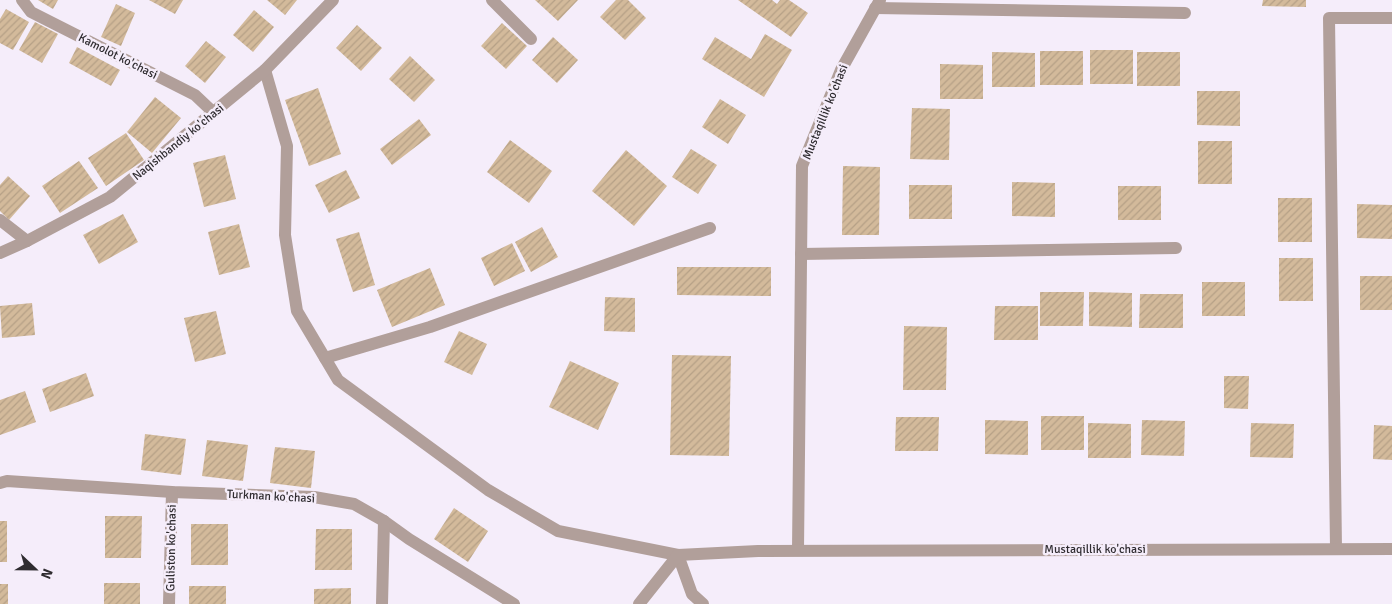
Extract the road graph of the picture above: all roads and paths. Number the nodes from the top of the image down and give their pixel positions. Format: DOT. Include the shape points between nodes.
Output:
graph roads {
  1 [pos="22,0"];
  2 [pos="333,0"];
  3 [pos="492,0"];
  4 [pos="877,4"];
  5 [pos="506,5"];
  6 [pos="1185,13"];
  7 [pos="1392,18"];
  8 [pos="531,38"];
  9 [pos="265,70"];
  10 [pos="214,113"];
  11 [pos="0,220"];
  12 [pos="710,228"];
  13 [pos="27,241"];
  14 [pos="1176,248"];
  15 [pos="0,253"];
  16 [pos="801,254"];
  17 [pos="325,358"];
  18 [pos="0,483"];
  19 [pos="172,492"];
  20 [pos="384,521"];
  21 [pos="1336,548"];
  22 [pos="1392,549"];
  23 [pos="798,550"];
  24 [pos="678,555"];
  25 [pos="169,604"];
  26 [pos="382,604"];
  27 [pos="514,604"];
  28 [pos="639,604"];
  29 [pos="703,604"];
  1 -- 10 [label="street, Kamolot ko'chasi" via="31,12 195,95"];
  2 -- 9 [label="street, Naqishbandiy ko'chasi"];
  3 -- 5 [label="street"];
  4 -- 6 [label="street, Mustaqillik ko'chasi"];
  4 -- 16 [label="street, Mustaqillik ko'chasi" via="841,70 802,166"];
  5 -- 8 [label="street"];
  7 -- 21 [label="street" via="1329,18"];
  9 -- 10 [label="street, Naqishbandiy ko'chasi"];
  9 -- 17 [label="street, Mustaqillik ko'chasi" via="287,146 285,234 298,311"];
  10 -- 13 [label="street, Naqishbandiy ko'chasi" via="110,197"];
  11 -- 13 [label="street"];
  12 -- 17 [label="street" via="430,326"];
  13 -- 15 [label="street, Naqishbandiy ko'chasi"];
  14 -- 16 [label="street"];
  16 -- 23 [label="street, Mustaqillik ko'chasi"];
  17 -- 24 [label="street, Mustaqillik ko'chasi" via="338,380 488,490 558,531"];
  18 -- 19 [label="street, Turkman ko'chasi"];
  19 -- 20 [label="street, Turkman ko'chasi" via="314,497 354,504"];
  19 -- 25 [label="street, Guliston ko'chasi"];
  20 -- 26 [label="street"];
  20 -- 27 [label="street, Turkman ko'chasi"];
  21 -- 22 [label="street, Mustaqillik ko'chasi"];
  21 -- 23 [label="street, Mustaqillik ko'chasi"];
  23 -- 24 [label="street, Mustaqillik ko'chasi"];
  24 -- 28 [label="street"];
  24 -- 29 [label="street" via="692,594"];
}
